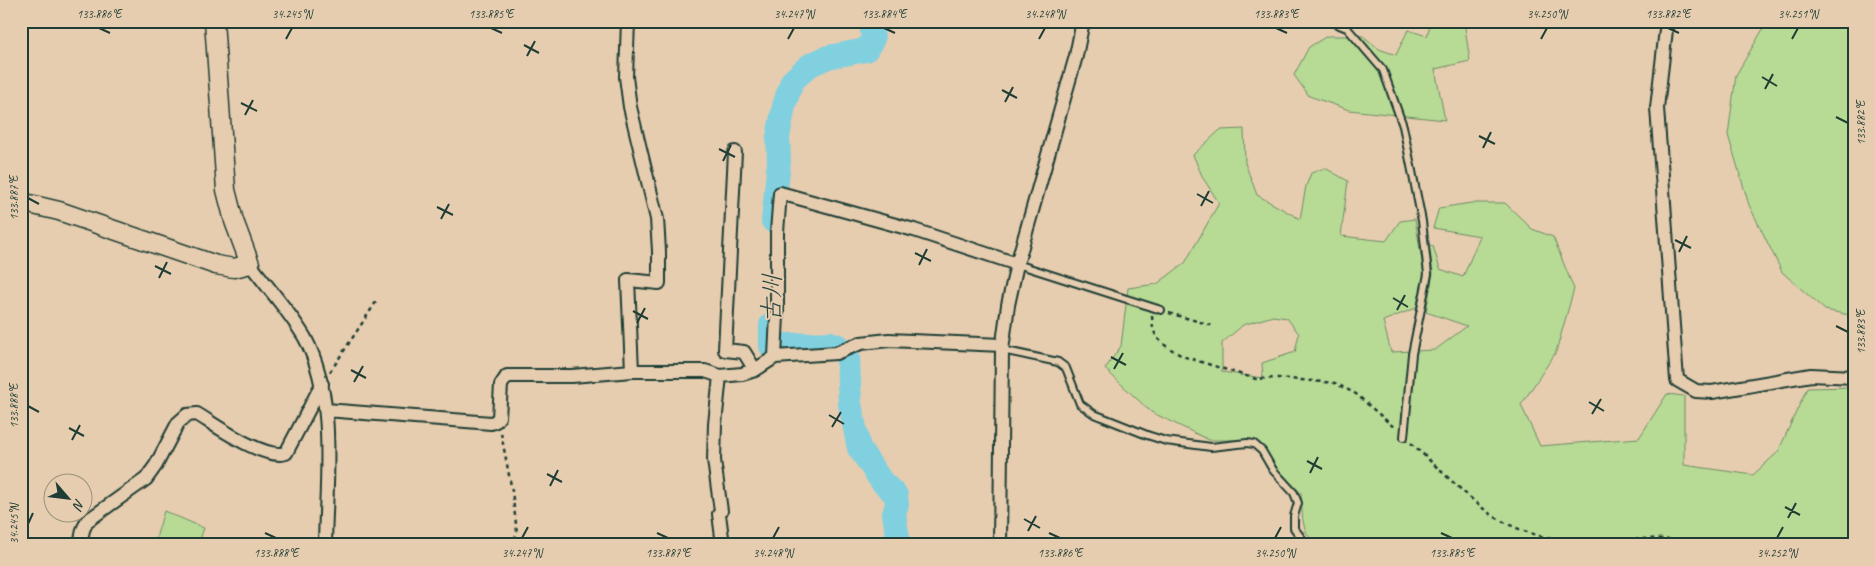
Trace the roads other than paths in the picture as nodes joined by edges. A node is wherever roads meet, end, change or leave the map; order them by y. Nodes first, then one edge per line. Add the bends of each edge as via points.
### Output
1 (214, 21) edge
2 (628, 21) edge
3 (1082, 21) edge
4 (1330, 21) edge
5 (1667, 21) edge
6 (735, 152) dead end
7 (21, 202) edge
8 (250, 264) junction
9 (1017, 264) junction
10 (1157, 309) road end
11 (1002, 348) junction
12 (775, 349) junction
13 (755, 370) junction
14 (632, 372) junction
15 (720, 376) junction
16 (1854, 378) edge
17 (322, 384) junction
18 (326, 410) junction
19 (1404, 437) road end
20 (80, 545) edge
21 (325, 545) edge
22 (722, 545) edge
23 (1000, 545) edge
24 (1307, 545) edge

1 - 8 street via 226,190
2 - 14 street via 630,107 656,218 659,251 659,283 628,280
3 - 9 street via 1076,56
4 - 19 lane via 1347,28 1383,70 1402,126 1422,221 1428,274 1412,354
5 - 16 street via 1657,108 1677,380 1696,391 1712,392 1811,375
6 - 13 street via 725,350 744,352
7 - 8 street via 59,211 216,265 234,268
8 - 17 street via 305,339
9 - 10 lane
9 - 11 street
9 - 12 street via 914,230 780,193
11 - 12 street via 889,340 861,343 841,351
11 - 23 street
11 - 24 lane via 1058,362 1066,368 1080,404 1094,414 1146,435 1211,447 1254,444 1294,492 1298,503 1294,528
12 - 13 street
13 - 15 street
14 - 15 street via 705,371
14 - 18 street via 506,376 501,385 499,417 491,423
15 - 22 street via 714,460
17 - 18 street
17 - 20 street via 286,453 281,455 253,446 197,414 187,415 178,423 146,479 87,522
18 - 21 street

